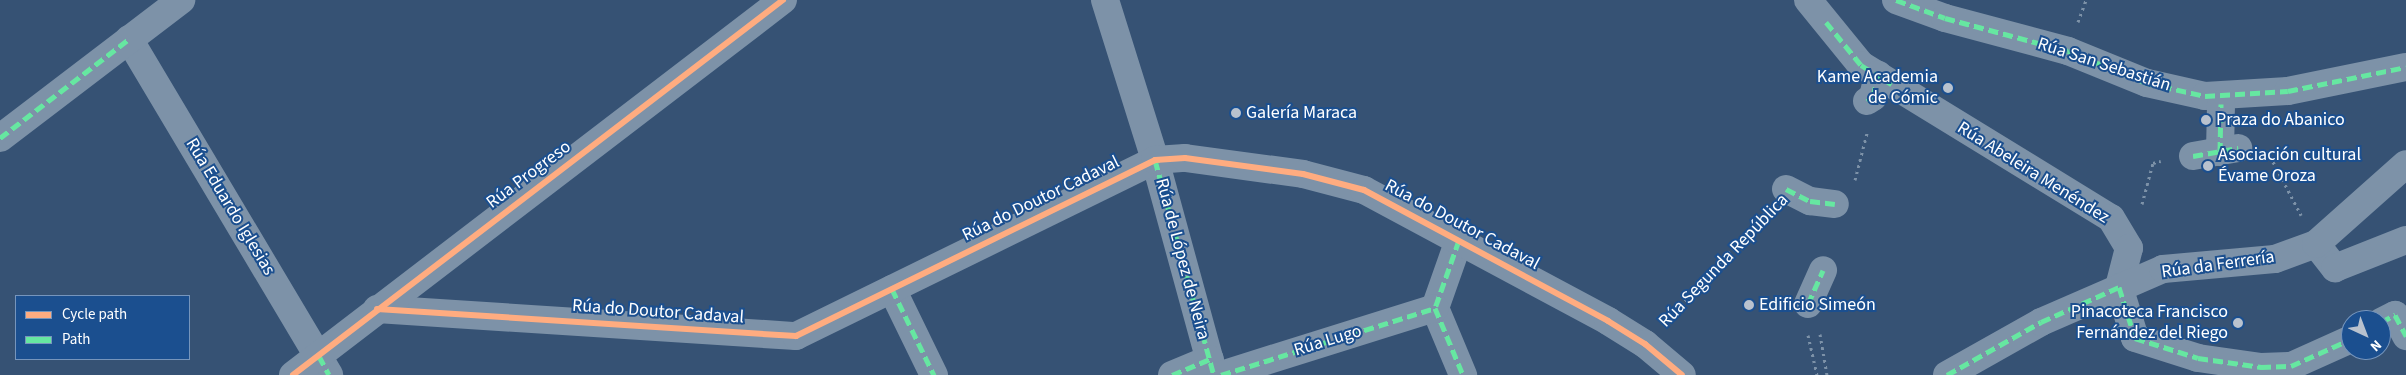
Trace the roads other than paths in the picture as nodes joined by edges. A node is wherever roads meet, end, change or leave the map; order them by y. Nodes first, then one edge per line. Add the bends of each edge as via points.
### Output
1 (181, 0) edge
2 (783, 0) edge
3 (1105, 0) edge
4 (1808, 0) edge
5 (1896, 0) edge
6 (129, 39) junction
7 (2406, 67) edge
8 (2221, 104) dead end
9 (0, 138) edge
10 (2193, 156) road end
11 (1155, 160) junction
12 (2406, 164) edge
13 (1786, 189) road end
14 (1836, 204) road end
15 (1459, 240) junction
16 (2406, 240) edge
17 (2316, 244) junction
18 (2119, 286) junction
19 (892, 289) junction
20 (1435, 308) junction
21 (377, 309) junction
22 (2391, 317) edge
23 (2406, 336) edge
24 (2341, 344) edge
25 (324, 366) edge
26 (1215, 370) edge
27 (1681, 373) edge
28 (294, 375) edge
29 (934, 375) edge
30 (1172, 375) edge
31 (1463, 375) edge
32 (1947, 375) edge

1 - 6 street
2 - 21 street, Rúa Progreso
3 - 11 street, Rúa de López de Neira
4 - 18 street, Rúa Abeleira Menéndez via 1871,88 2112,218 2129,248
5 - 7 street, Rúa San Sebastián via 1946,18 2068,50 2147,83 2206,96 2288,91
6 - 9 street
6 - 25 street, Rúa Eduardo Iglesias
8 - 10 street via 2229,150
11 - 15 street, Rúa do Doutor Cadaval via 1185,158 1303,174 1364,190
11 - 19 street, Rúa do Doutor Cadaval
11 - 26 street, Rúa de López de Neira
12 - 17 street, Rúa da Ferrería
13 - 14 street, Rúa Segunda República via 1810,202
15 - 20 street, Rúa do Doutor Cadaval
15 - 27 street, Rúa do Doutor Cadaval via 1645,344
16 - 17 street via 2335,268
17 - 18 street, Rúa da Ferrería via 2275,259 2163,269
18 - 24 street via 2136,338 2198,358 2261,367 2292,366
18 - 32 street, Rúa da Ferrería via 2041,322
19 - 21 street, Rúa do Doutor Cadaval via 796,336
19 - 29 street
20 - 26 street, Rúa Lugo
20 - 31 street
21 - 25 street, Rúa Progreso
22 - 23 street via 2395,315
25 - 28 street, Rúa Progreso
26 - 30 street, Rúa Lugo

